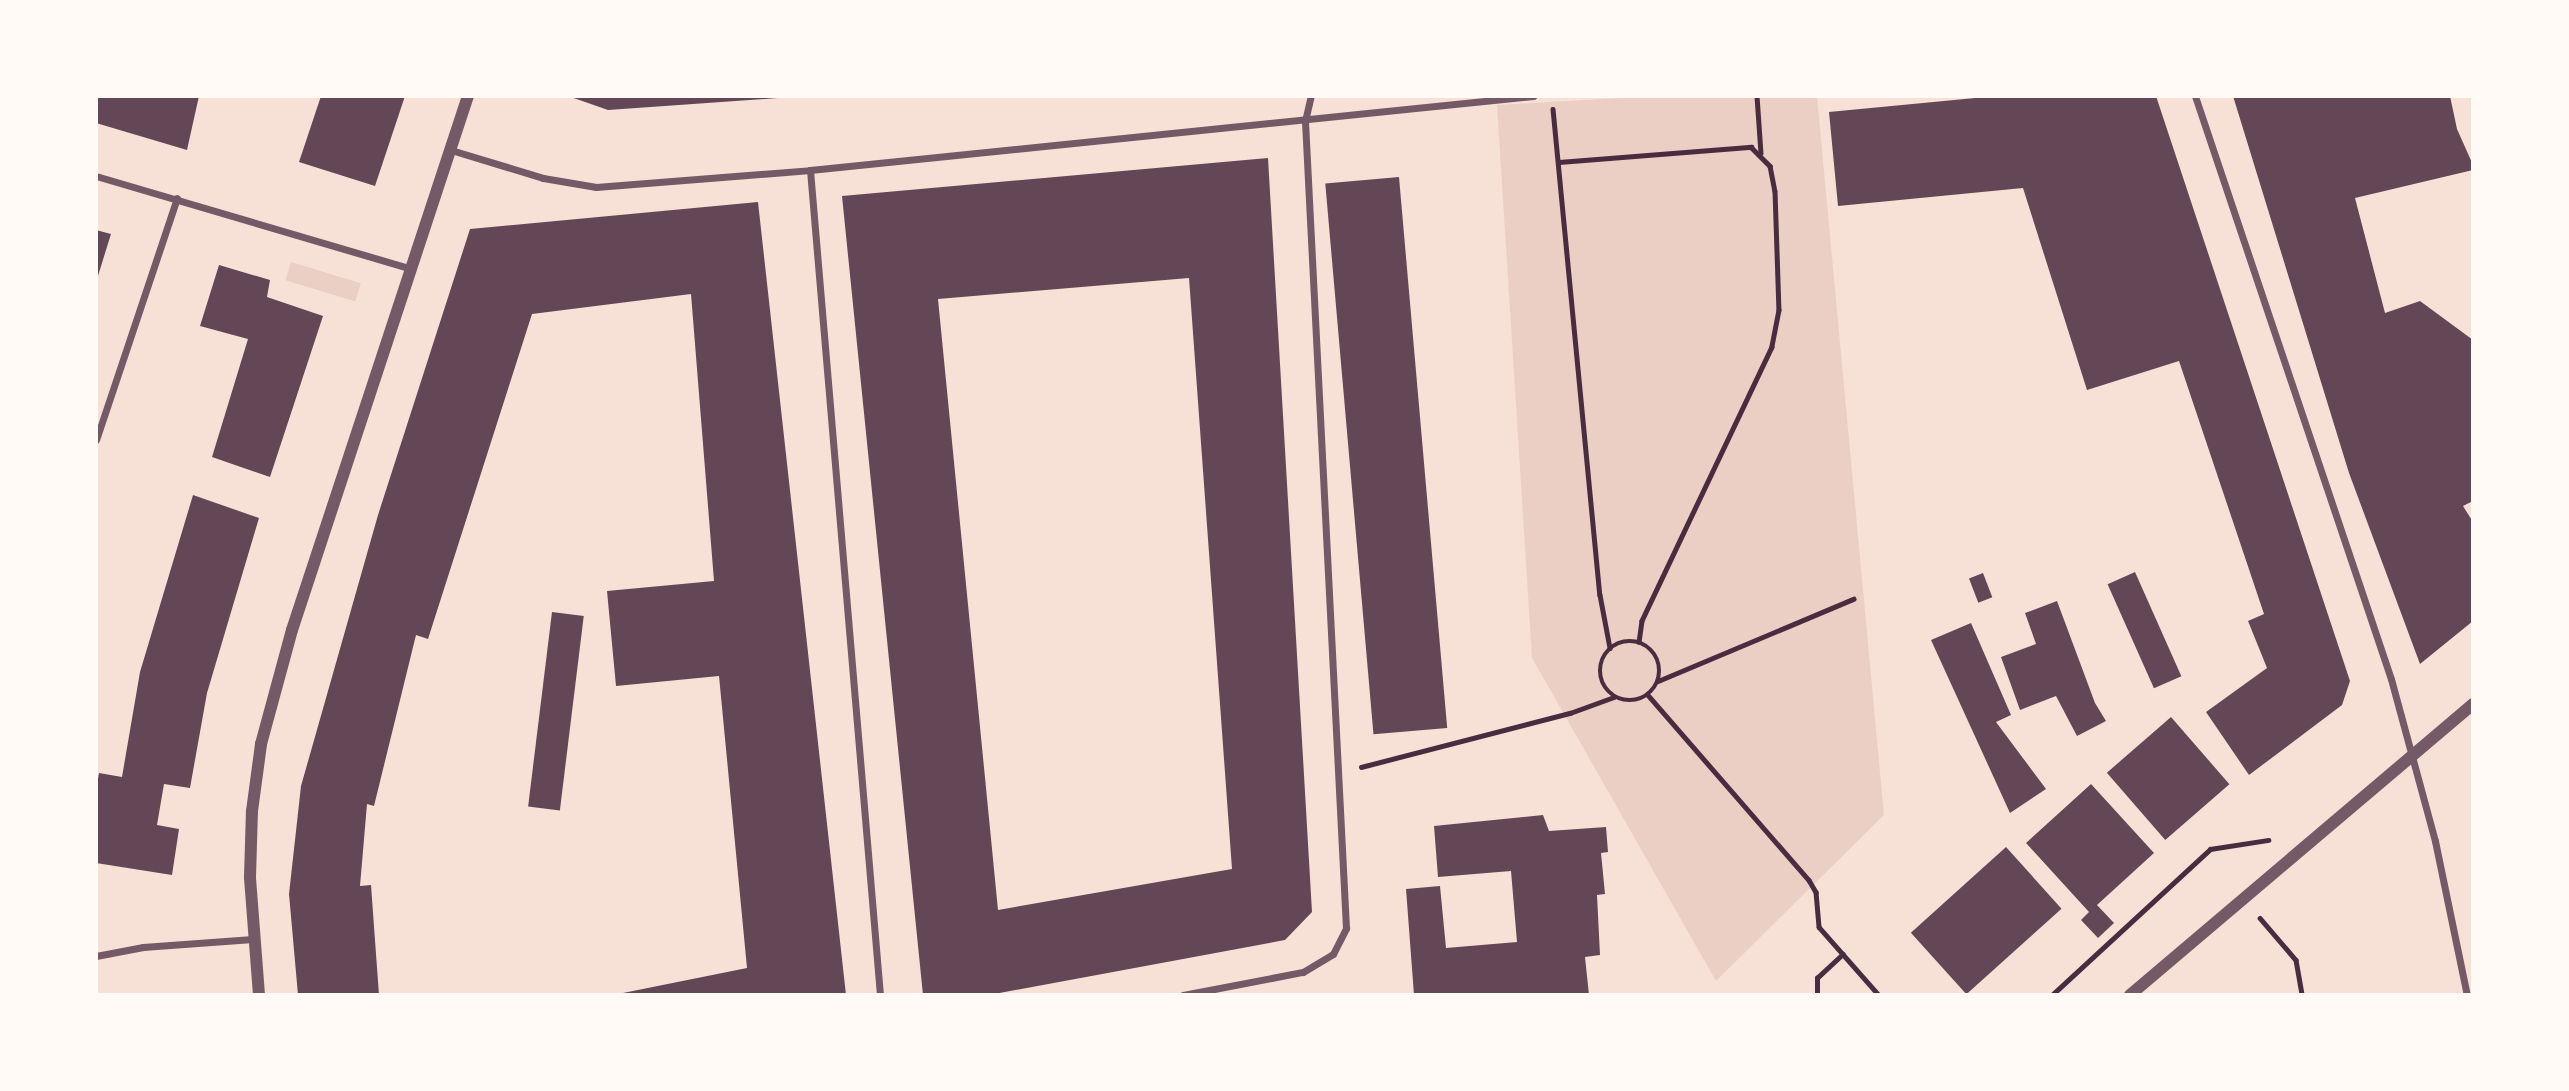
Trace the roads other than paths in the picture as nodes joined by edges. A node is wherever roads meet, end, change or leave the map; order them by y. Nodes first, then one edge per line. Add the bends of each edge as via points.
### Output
1 (468, 96) edge
2 (1311, 96) edge
3 (1532, 96) edge
4 (2195, 96) edge
5 (1305, 121) junction
6 (451, 150) junction
7 (810, 170) junction
8 (96, 176) edge
9 (177, 198) junction
10 (411, 269) junction
11 (96, 440) edge
12 (2473, 704) edge
13 (2414, 753) junction
14 (253, 939) junction
15 (96, 956) edge
16 (259, 995) edge
17 (880, 995) edge
18 (1183, 995) edge
19 (2130, 995) edge
20 (2467, 995) edge

1 - 6 street
2 - 5 street
3 - 5 street
4 - 13 street
5 - 7 street
5 - 18 street via 1346,928 1333,954 1303,972
6 - 7 street via 543,178 596,187
6 - 10 street
7 - 17 street
8 - 9 street
9 - 10 street
9 - 11 street
10 - 14 street via 292,630 261,744 251,811
12 - 13 street
13 - 19 street
13 - 20 street
14 - 15 street via 143,947
14 - 16 street

